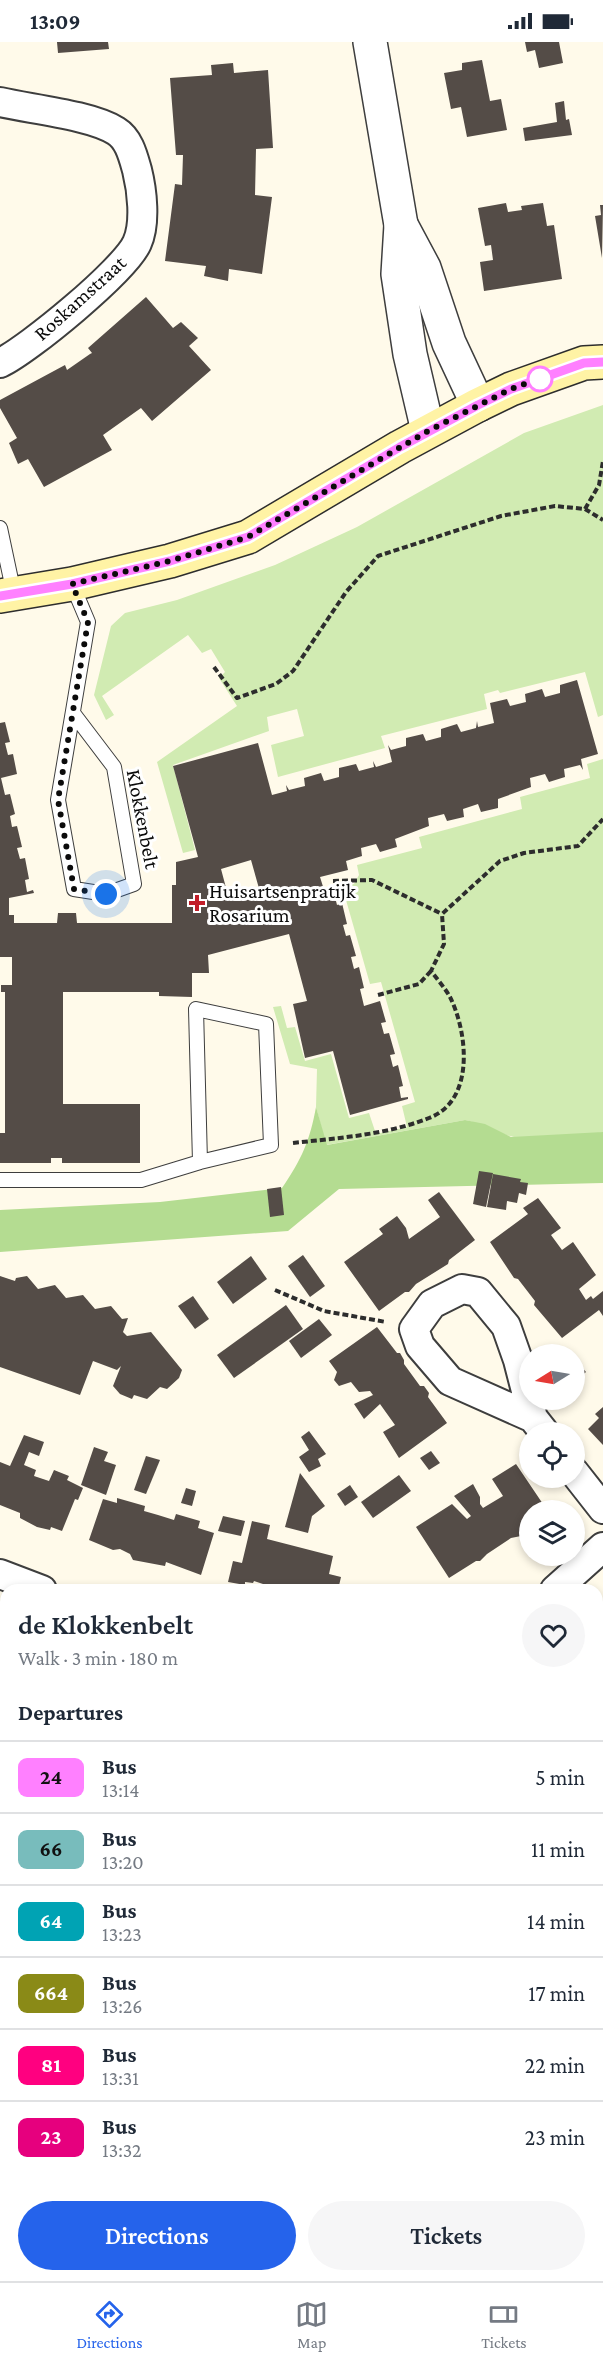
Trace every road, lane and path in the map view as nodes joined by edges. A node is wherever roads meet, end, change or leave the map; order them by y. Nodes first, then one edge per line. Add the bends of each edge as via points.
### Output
1 (370, 42) edge
2 (0, 102) edge
3 (401, 225) junction
4 (603, 362) edge
5 (0, 363) edge
6 (478, 405) junction
7 (428, 431) junction
8 (603, 461) edge
9 (585, 509) junction
10 (603, 520) edge
11 (0, 528) edge
12 (72, 584) junction
13 (7, 595) edge
14 (213, 667) dead end
15 (73, 713) junction
16 (603, 819) edge
17 (333, 880) dead end
18 (442, 914) junction
19 (431, 971) junction
20 (378, 995) dead end
21 (271, 1146) junction
22 (200, 1162) junction
23 (0, 1180) edge
24 (275, 1290) dead end
25 (414, 1329) junction
26 (532, 1422) edge
27 (537, 1422) edge
28 (585, 1486) edge
29 (603, 1509) edge
30 (603, 1547) edge
31 (0, 1574) edge
32 (26, 1584) edge
33 (563, 1584) edge

1 - 3 street
2 - 5 street, Roskamstraat via 94,122 117,131 132,151 142,217 138,242 120,267 59,321
3 - 6 street via 424,268 449,343
3 - 7 street via 398,274 410,354
4 - 6 main road via 584,363
6 - 7 main road
7 - 12 main road via 248,537 170,561
8 - 9 path via 599,485
9 - 10 path
9 - 14 path via 555,506 501,516 378,556 346,592 293,671 276,684 237,698
11 - 13 lane
12 - 13 main road
12 - 15 lane, Klokkenbelt via 88,622
15 - 15 lane, Klokkenbelt via 58,800 74,889 106,894 134,884 114,767
16 - 18 path via 578,846 524,853 500,861
17 - 18 path via 372,880
18 - 19 path via 444,944
19 - 20 path via 419,984
19 - 21 path via 450,997 463,1042 465,1071 452,1102 430,1118 364,1135
21 - 22 lane
21 - 22 lane via 266,1023 196,1009
22 - 23 lane via 141,1180
24 - 25 path via 324,1311
25 - 26 street via 420,1346 450,1381
25 - 27 street via 432,1305 462,1289 478,1292 506,1326
28 - 29 street
30 - 33 street
31 - 32 street

